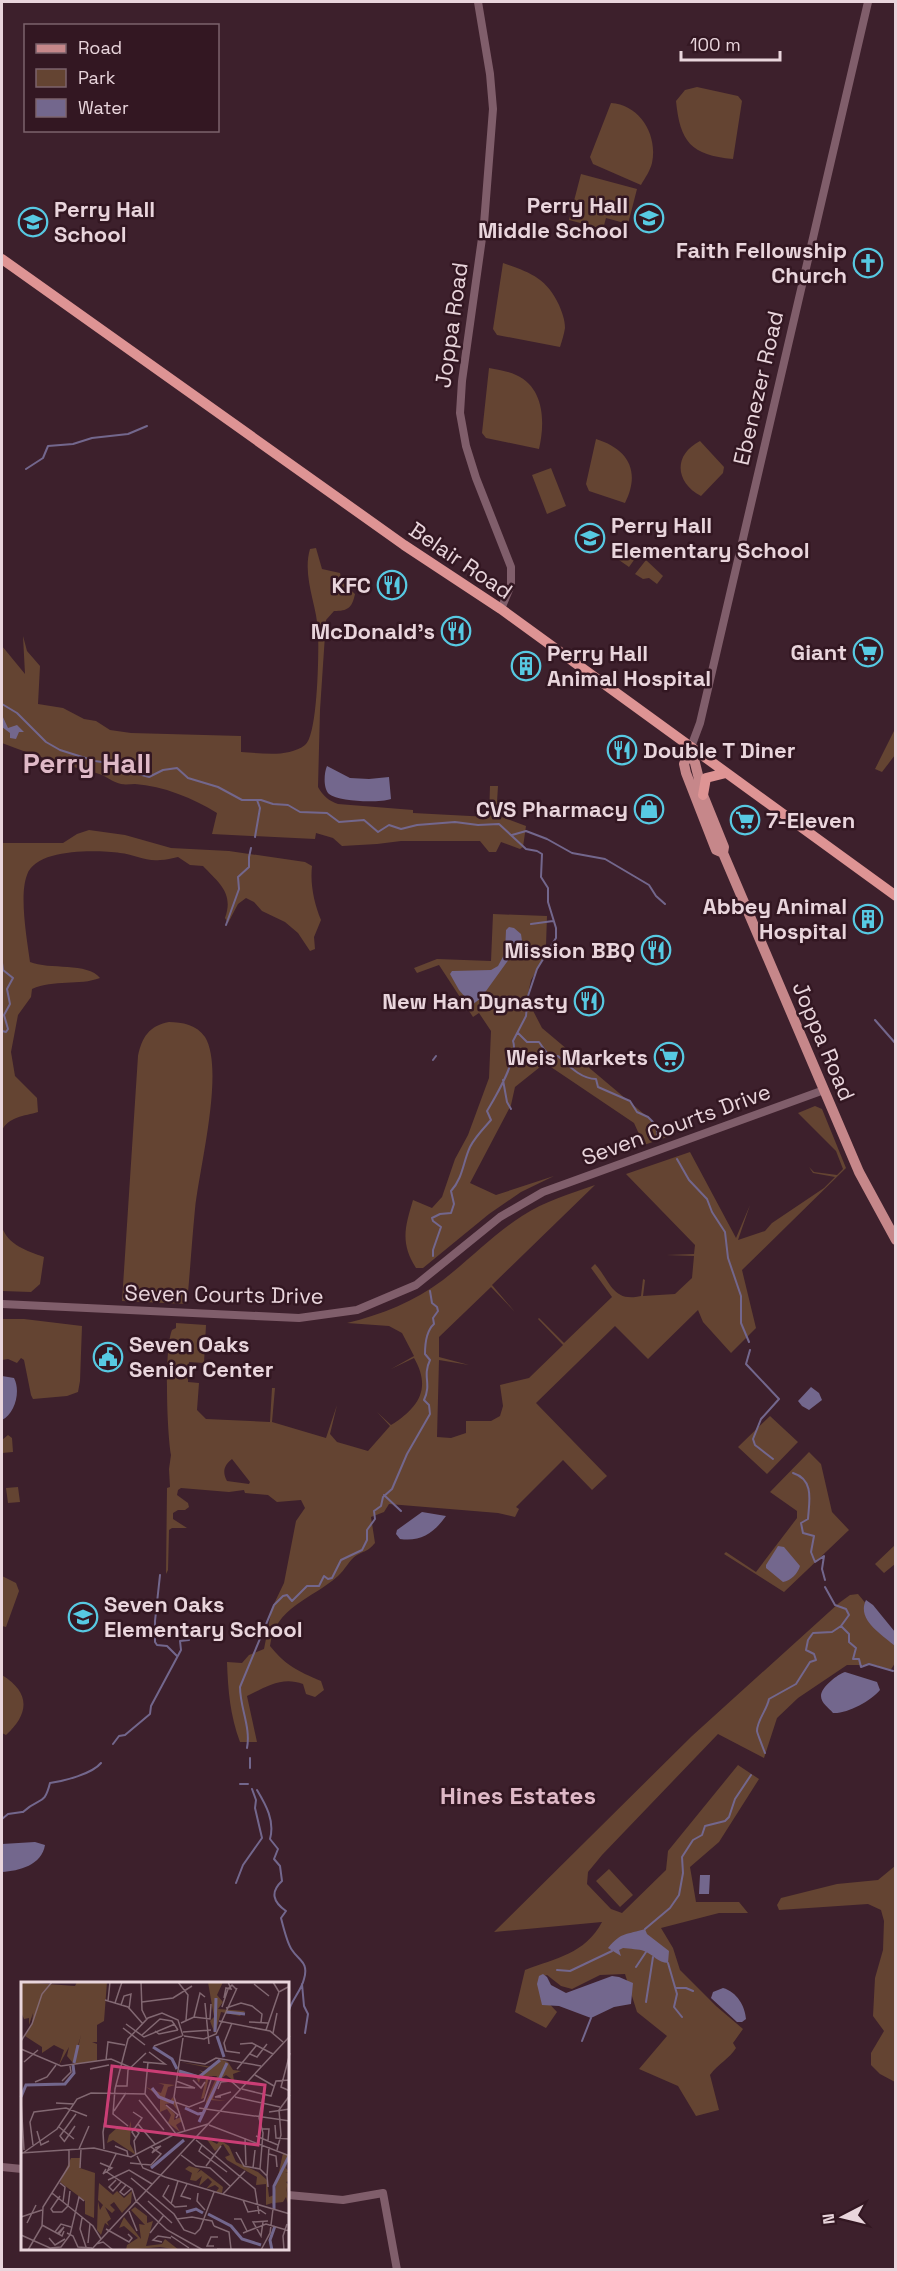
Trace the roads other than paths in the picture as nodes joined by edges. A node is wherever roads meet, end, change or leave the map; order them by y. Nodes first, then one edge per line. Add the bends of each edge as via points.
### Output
1 (478, 2) edge
2 (868, 2) edge
3 (2, 259) edge
4 (501, 609) junction
5 (691, 747) junction
6 (726, 773) junction
7 (703, 795) junction
8 (723, 853) junction
9 (896, 896) edge
10 (824, 1090) junction
11 (896, 1240) edge
12 (2, 1304) edge
13 (2, 2167) edge
14 (21, 2169) edge
15 (290, 2195) edge
16 (397, 2270) edge

1 - 4 street, Joppa Road via 493,109 483,239 460,413 476,478 511,567 511,585
2 - 5 street, Ebenezer Road via 700,723
3 - 4 highway, Belair Road via 404,545
4 - 5 highway, Belair Road
5 - 6 highway, Belair Road
5 - 7 main road, Joppa Road
5 - 8 main road, Joppa Road via 684,764 688,783 716,850
6 - 7 highway via 706,778
6 - 9 highway, Belair Road
7 - 8 main road, Joppa Road
8 - 10 main road, Joppa Road
10 - 11 main road, Joppa Road via 859,1172
10 - 12 street, Seven Courts Drive via 543,1192 500,1217 416,1286 357,1310 299,1318
13 - 14 street
15 - 16 street via 343,2200 383,2193

